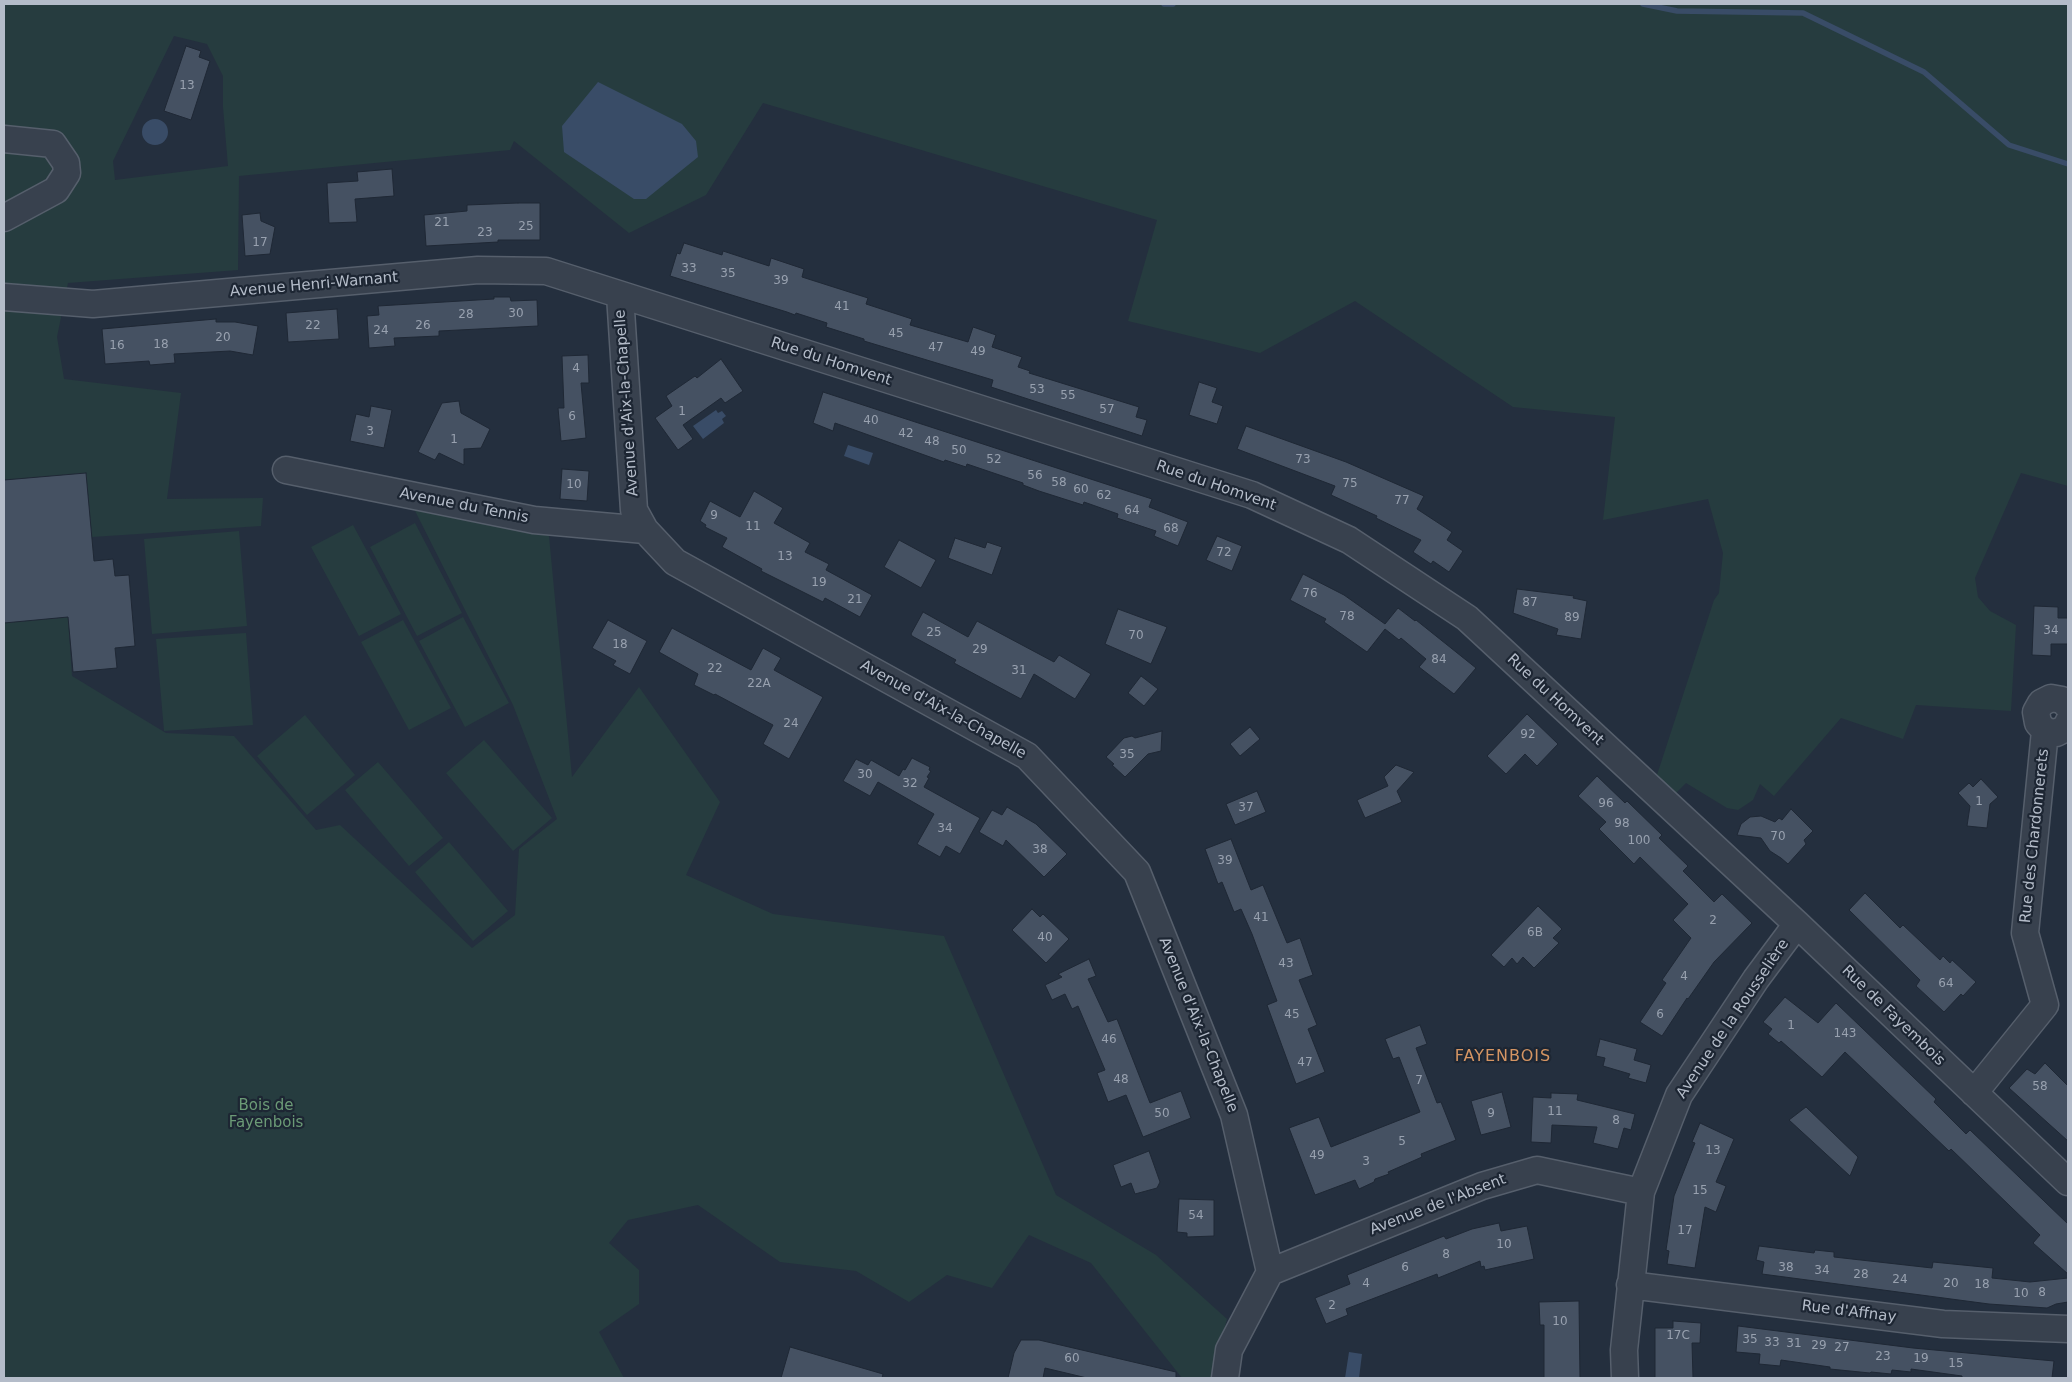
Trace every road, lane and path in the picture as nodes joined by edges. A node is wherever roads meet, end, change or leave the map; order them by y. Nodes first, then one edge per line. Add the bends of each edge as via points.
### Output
1 (4, 140) edge
2 (4, 218) edge
3 (620, 295) junction
4 (4, 297) edge
5 (286, 470) dead end
6 (645, 530) junction
7 (2068, 706) edge
8 (2057, 727) edge
9 (1717, 850) joint
10 (1797, 924) junction
11 (1974, 1094) junction
12 (2068, 1182) edge
13 (1641, 1192) junction
14 (1270, 1272) junction
15 (1630, 1285) junction
16 (2068, 1329) edge
17 (1225, 1378) edge
18 (1625, 1378) edge

1 - 2 street via 53,144 66,163 67,173 56,190
3 - 4 street, Avenue Henri-Warnant via 546,271 478,270 93,304
3 - 6 street, Avenue d'Aix-la-Chapelle via 634,510
3 - 9 street, Rue du Homvent via 1252,495 1350,540 1466,618
5 - 6 street, Avenue du Tennis via 534,520
6 - 14 street, Avenue d'Aix-la-Chapelle via 675,562 1027,756 1137,872 1234,1115
7 - 8 street, Rue des Chardonnerets via 2062,700 2051,698 2042,702 2036,712 2038,723
8 - 11 street, Rue des Chardonnerets via 2025,933 2045,1005
9 - 10 street, Rue de Fayembois
10 - 11 street, Rue de Fayembois
10 - 13 street, Avenue de la Rousselière via 1756,979 1679,1095
11 - 12 street, Rue de Fayembois
13 - 14 street, Avenue de l'Absent via 1537,1170 1482,1186
13 - 15 street, Avenue de la Rousselière
14 - 17 street via 1229,1350
15 - 16 street, Rue d'Affnay via 1943,1324
15 - 18 street, Avenue de la Rousselière via 1624,1350

